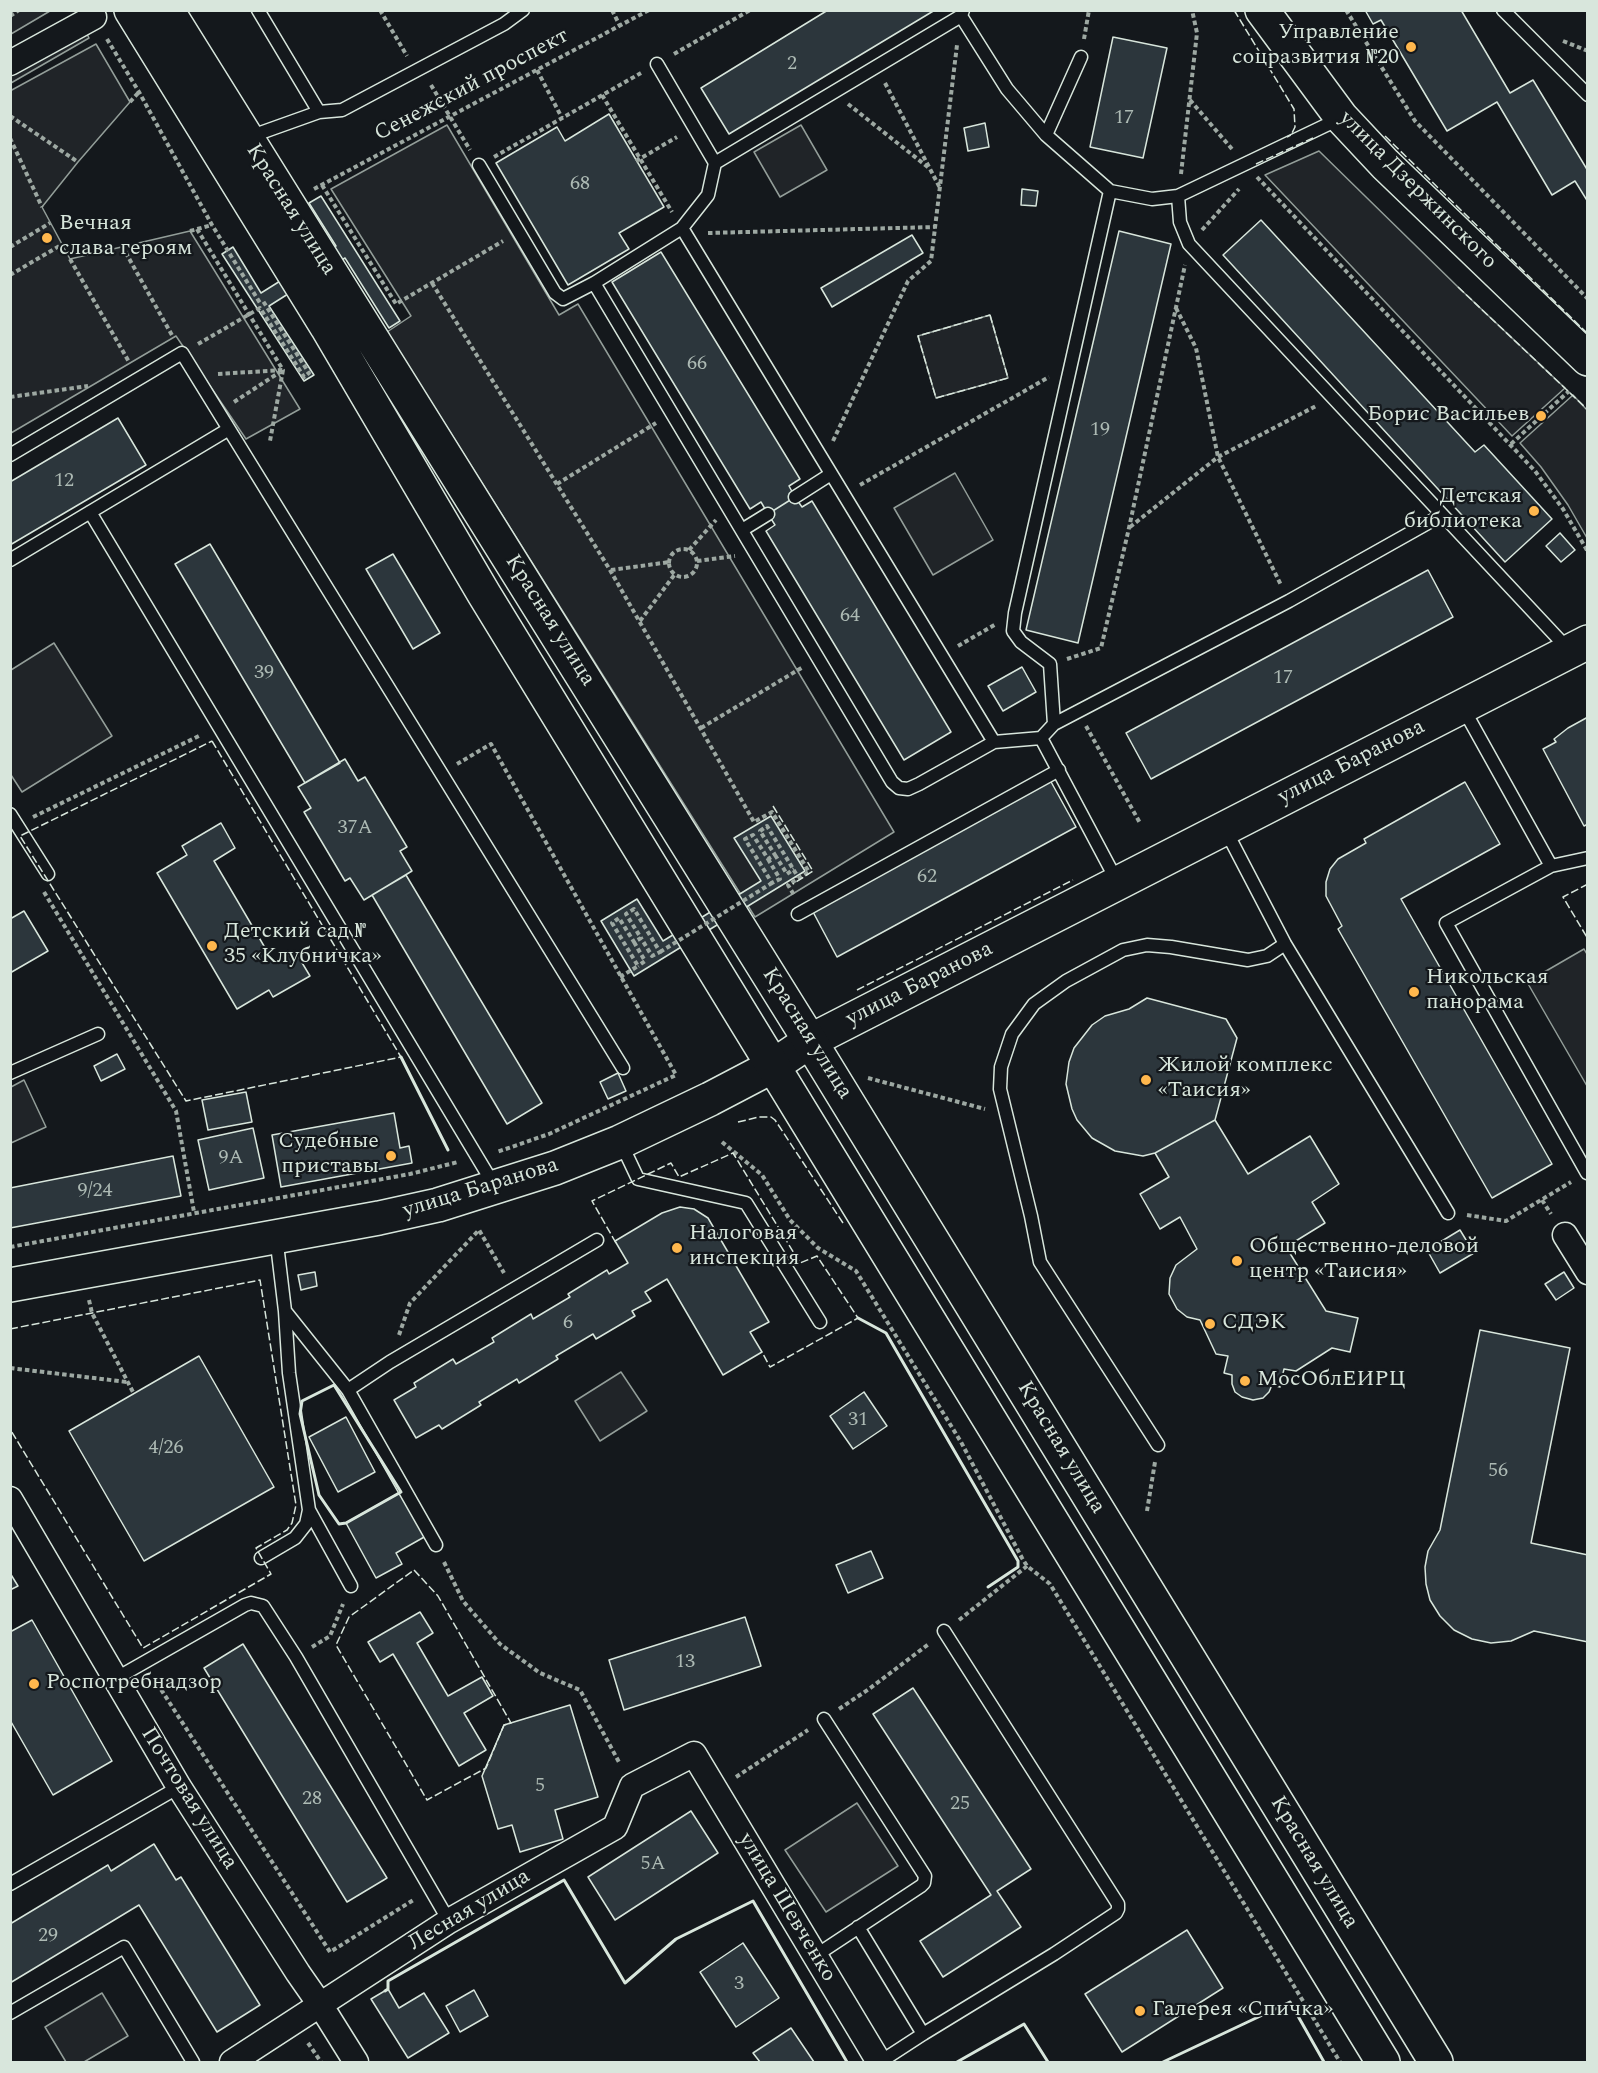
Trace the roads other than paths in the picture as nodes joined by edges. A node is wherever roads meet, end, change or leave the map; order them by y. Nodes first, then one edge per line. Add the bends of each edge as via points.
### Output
1 (131, 10) edge
2 (167, 10) edge
3 (258, 10) edge
4 (523, 10) edge
5 (1262, 10) edge
6 (1503, 10) edge
7 (962, 13) edge
8 (92, 14) edge
9 (1081, 57) road end
10 (10, 63) edge
11 (657, 64) road end
12 (1587, 95) edge
13 (319, 112) junction
14 (1341, 117) junction
15 (1046, 135) junction
16 (245, 138) junction
17 (715, 164) junction
18 (479, 165) road end
19 (1110, 191) junction
20 (1178, 196) junction
21 (682, 228) junction
22 (594, 283) junction
23 (1587, 359) edge
24 (229, 429) junction
25 (10, 455) edge
26 (831, 474) junction
27 (795, 497) dead end
28 (90, 512) junction
29 (768, 514) dead end
30 (1442, 515) junction
31 (742, 530) junction
32 (10, 560) edge
33 (1579, 647) edge
34 (1462, 707) junction
35 (1054, 724) junction
36 (1041, 738) junction
37 (994, 742) junction
38 (1059, 770) junction
39 (10, 814) edge
40 (1225, 828) junction
41 (1587, 858) edge
42 (1551, 866) junction
43 (48, 874) dead end
44 (1118, 883) junction
45 (798, 914) dead end
46 (1285, 944) junction
47 (98, 1034) dead end
48 (810, 1041) junction
49 (773, 1066) junction
50 (623, 1068) dead end
51 (10, 1073) edge
52 (620, 1142) junction
53 (1587, 1173) edge
54 (496, 1188) junction
55 (1448, 1213) road end
56 (1565, 1235) dead end
57 (276, 1236) junction
58 (597, 1240) dead end
59 (1587, 1272) edge
60 (10, 1285) edge
61 (285, 1311) junction
62 (820, 1322) dead end
63 (348, 1390) junction
64 (1158, 1445) road end
65 (10, 1499) edge
66 (309, 1510) junction
67 (436, 1545) road end
68 (261, 1557) dead end
69 (351, 1586) road end
70 (944, 1631) road end
71 (116, 1679) junction
72 (824, 1719) road end
73 (694, 1754) joint
74 (179, 1787) junction
75 (10, 1884) edge
76 (449, 1921) junction
77 (858, 1927) junction
78 (815, 1956) junction
79 (321, 2006) junction
80 (10, 2013) edge
81 (923, 2034) junction
82 (193, 2062) edge
83 (232, 2062) edge
84 (356, 2062) edge
85 (880, 2062) edge
86 (1383, 2062) edge
87 (1436, 2062) edge

1 - 49 main road, Красная улица
2 - 16 main road, Красная улица
3 - 13 lane
4 - 13 lane via 504,24 342,110
5 - 14 main road, улица Дзержинского
6 - 12 lane
7 - 15 lane via 1006,89
7 - 17 lane
8 - 10 street
9 - 15 lane
11 - 17 lane
13 - 16 lane
14 - 20 lane
14 - 23 main road, улица Дзержинского
15 - 19 lane
16 - 48 main road, Красная улица
17 - 21 lane via 708,195
18 - 22 lane via 555,293 563,299
19 - 20 lane via 1152,199
19 - 35 lane via 1013,631 1050,664
20 - 30 lane via 1180,222 1189,244
21 - 22 lane
21 - 26 lane
22 - 31 lane
24 - 25 lane via 182,353
24 - 28 lane
24 - 50 lane
26 - 27 lane
26 - 37 lane
28 - 32 lane
28 - 54 lane
29 - 31 lane
30 - 33 lane
30 - 35 lane via 1289,601
31 - 37 lane via 899,788 919,784
33 - 34 main road, улица Баранова
34 - 40 main road, улица Баранова
34 - 42 lane
35 - 36 lane
36 - 37 lane
36 - 38 lane
38 - 44 lane
38 - 45 lane
39 - 43 lane
40 - 44 main road, улица Баранова
40 - 46 lane
41 - 42 lane
42 - 53 lane via 1446,923
44 - 48 main road, улица Баранова
46 - 55 lane
46 - 64 lane via 1267,956 1248,960 1147,945 1123,950 1066,981 1034,1004 1012,1034 1001,1067 1000,1089 1040,1262
47 - 51 lane
48 - 49 main road, улица Баранова
48 - 87 main road, Красная улица
49 - 52 main road, улица Баранова
49 - 86 main road, Красная улица
52 - 54 main road, улица Баранова
52 - 62 lane via 638,1179 746,1203
54 - 57 main road, улица Баранова via 438,1205
56 - 59 street
57 - 60 main road, улица Баранова
57 - 61 lane
58 - 63 lane
61 - 63 lane
61 - 66 lane
63 - 67 lane
65 - 71 street, Почтовая улица
66 - 68 lane via 306,1524 295,1538
66 - 69 lane
70 - 81 lane via 1118,1909 1054,1954
71 - 74 street, Почтовая улица
71 - 76 lane via 245,1605 263,1606
72 - 77 lane via 925,1876 921,1887
73 - 76 street, Лесная улица via 632,1786 615,1827
73 - 78 street, улица Шевченко
74 - 75 lane
74 - 79 street, Почтовая улица
76 - 79 street, Лесная улица
77 - 78 lane
77 - 81 lane
78 - 85 street, улица Шевченко
79 - 83 street, Лесная улица
79 - 84 street, Почтовая улица
80 - 82 lane via 124,1947
81 - 85 lane

